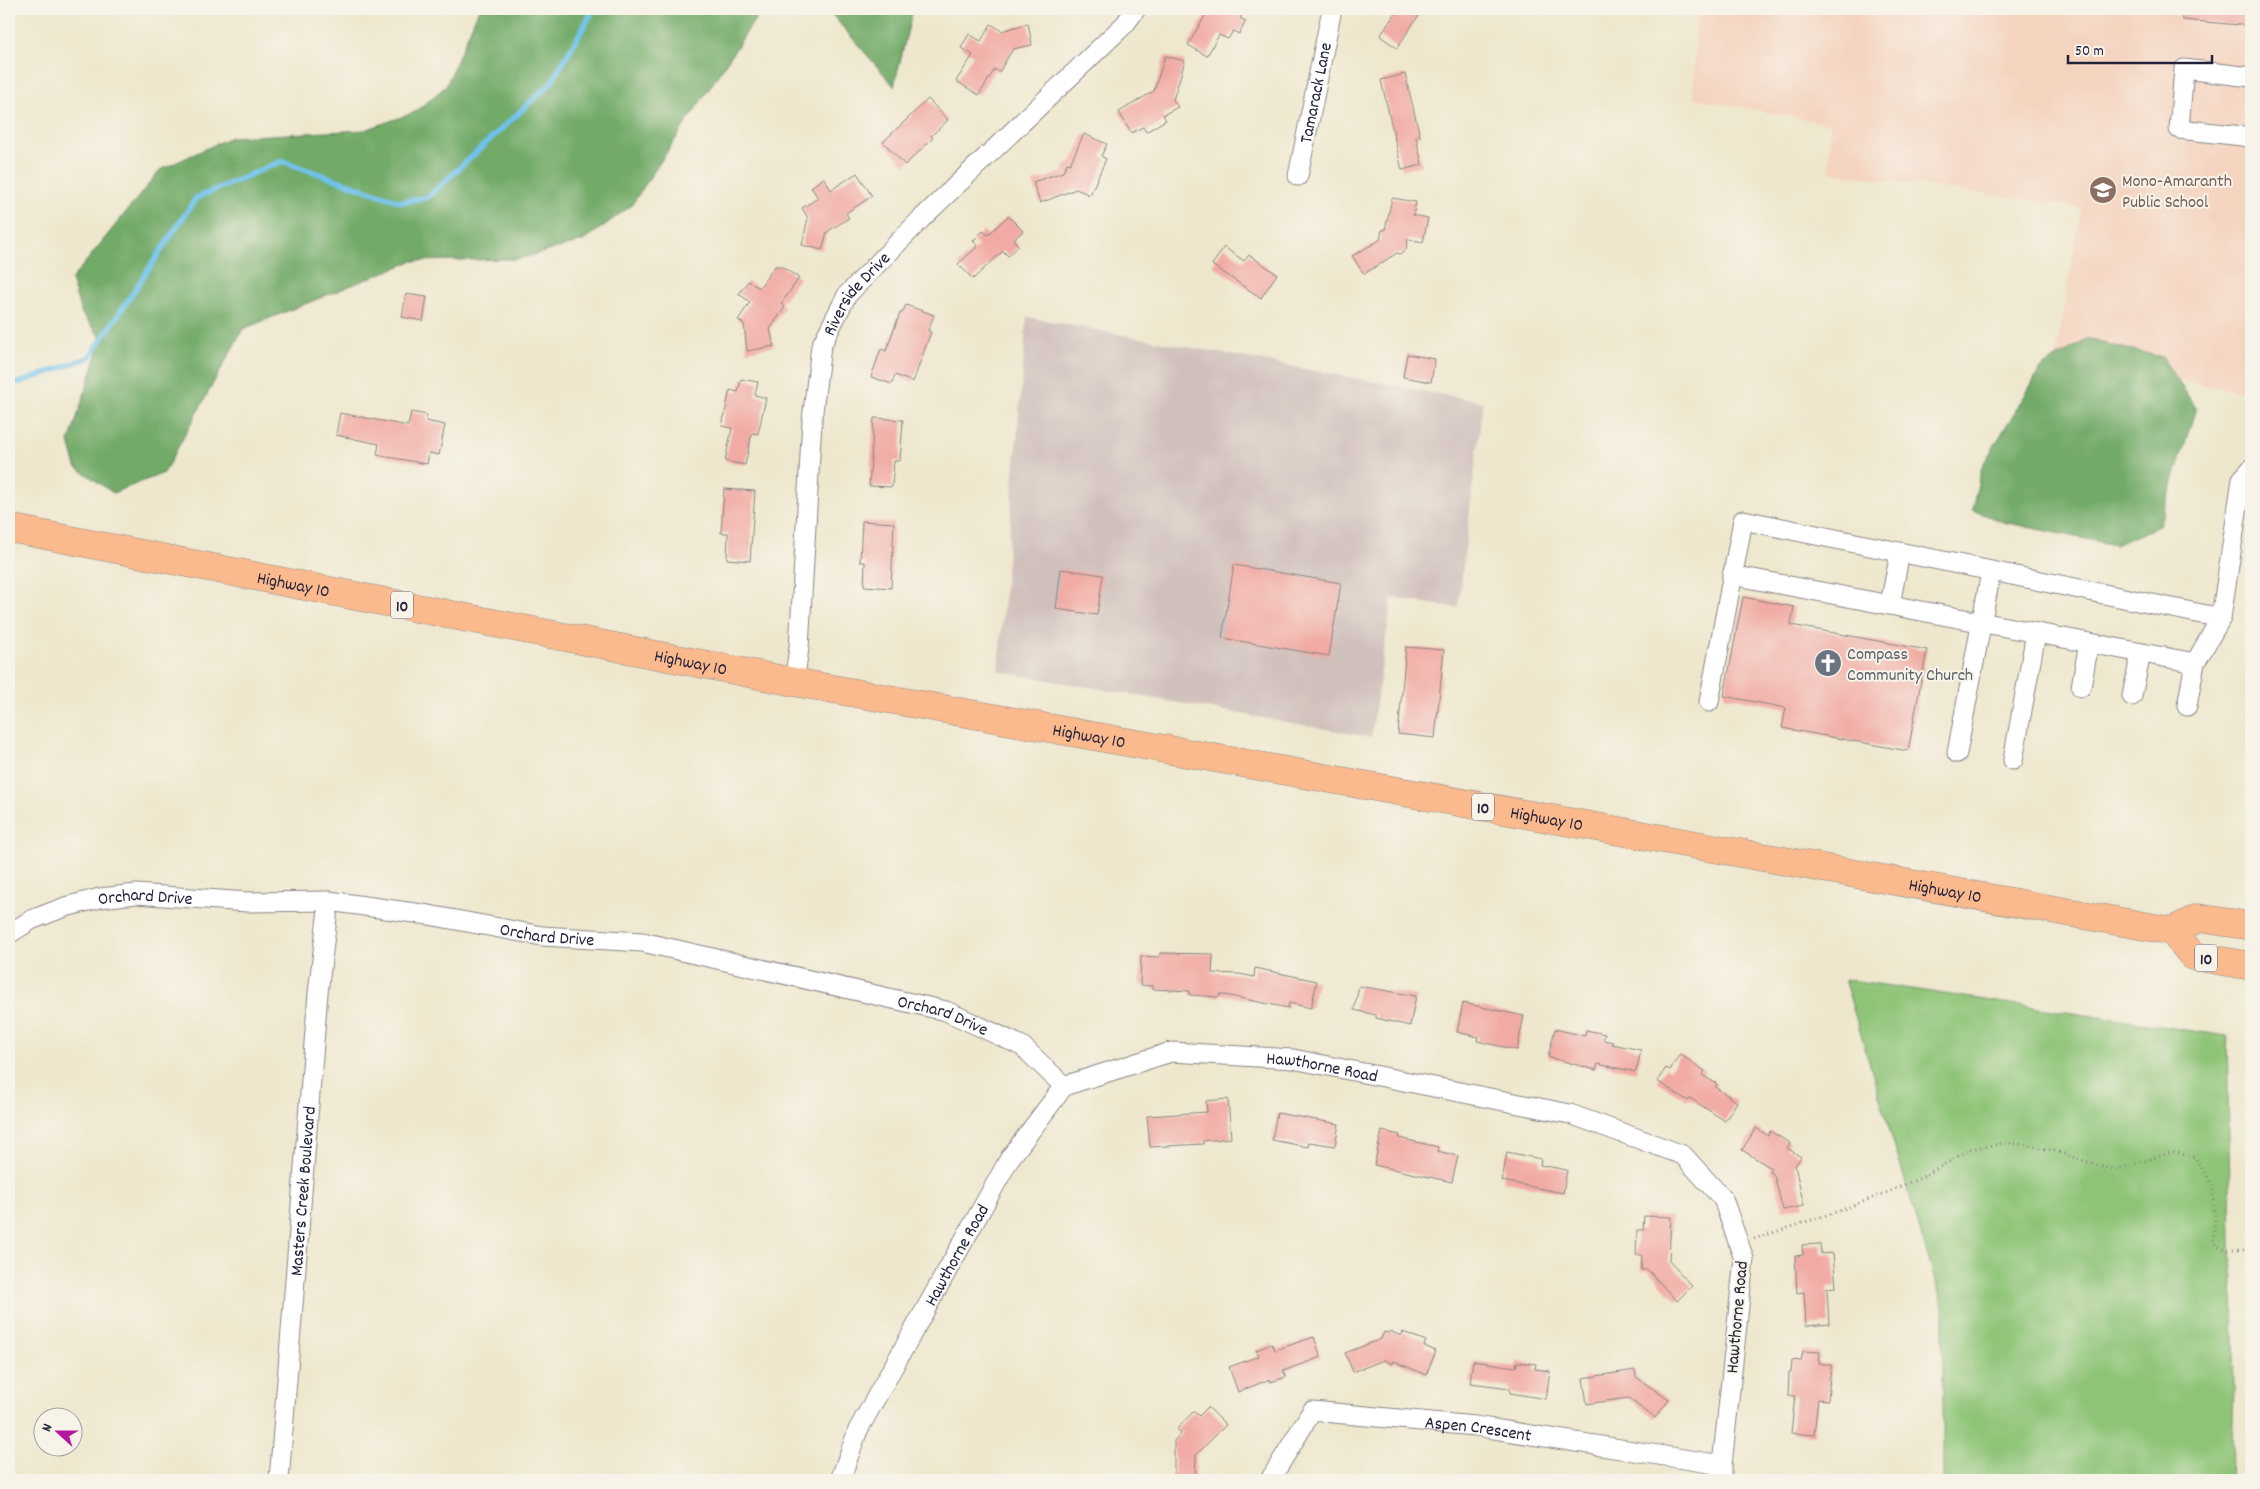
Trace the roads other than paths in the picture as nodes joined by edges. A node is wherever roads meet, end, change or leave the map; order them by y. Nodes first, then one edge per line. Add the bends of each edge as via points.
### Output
1 (1136, 9) edge
2 (1332, 9) edge
3 (2251, 77) edge
4 (2251, 137) edge
5 (1298, 176) dead end
6 (2251, 469) edge
7 (9, 528) edge
8 (1900, 553) junction
9 (1991, 572) junction
10 (1732, 574) junction
11 (1890, 604) junction
12 (2221, 618) junction
13 (1982, 622) junction
14 (2036, 632) junction
15 (2089, 643) junction
16 (2141, 653) junction
17 (2195, 663) junction
18 (794, 682) junction
19 (2081, 687) dead end
20 (2132, 696) dead end
21 (1709, 702) dead end
22 (2187, 706) dead end
23 (1957, 753) dead end
24 (2013, 760) dead end
25 (329, 901) junction
26 (2251, 926) edge
27 (2172, 931) junction
28 (9, 934) edge
29 (2251, 966) edge
30 (1064, 1086) junction
31 (1722, 1473) edge
32 (279, 1480) edge
33 (840, 1480) edge
34 (1270, 1480) edge

1 - 18 street, Riverside Drive via 1126,24 921,219 847,296 821,346 812,420 799,648
2 - 5 street, Tamarack Lane
3 - 4 street via 2184,69 2180,129
6 - 12 street via 2242,478
7 - 18 highway, Highway 10 / 10
8 - 9 street
8 - 10 street via 1743,520
8 - 11 street
9 - 12 street
9 - 13 street
10 - 11 street
10 - 21 street
11 - 13 street
12 - 17 street
13 - 14 street
13 - 23 street
14 - 15 street
14 - 24 street
15 - 16 street
15 - 19 street
16 - 17 street
16 - 20 street
17 - 22 street
18 - 27 highway, Highway 10 / 10
25 - 28 street, Orchard Drive via 247,902 136,894 65,907 31,920
25 - 30 street, Orchard Drive via 542,936 642,942 946,1011 1022,1046
25 - 32 street, Masters Creek Boulevard via 317,1003
26 - 27 highway, 10 via 2198,918
27 - 29 highway, 10 via 2193,956
30 - 31 street, Hawthorne Road via 1171,1052 1293,1059 1570,1114 1683,1155 1723,1199 1744,1259
30 - 33 street, Hawthorne Road via 1010,1158 858,1430
31 - 34 street, Aspen Crescent via 1475,1426 1312,1411

